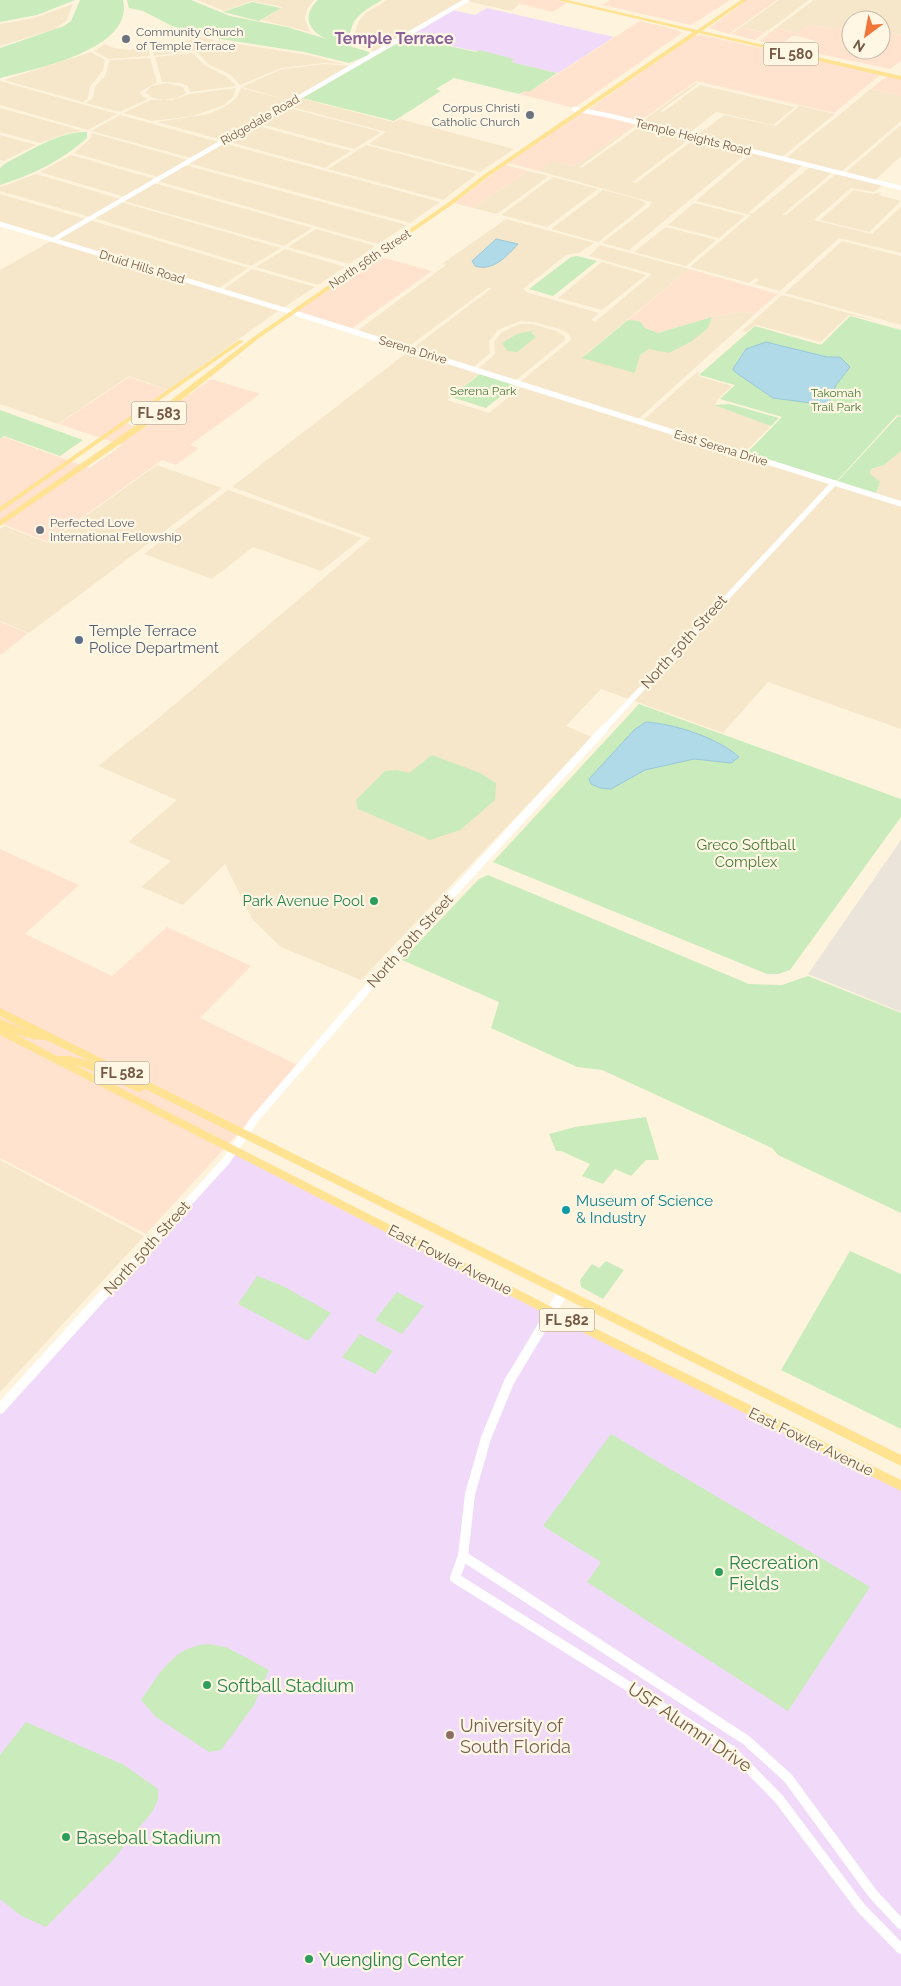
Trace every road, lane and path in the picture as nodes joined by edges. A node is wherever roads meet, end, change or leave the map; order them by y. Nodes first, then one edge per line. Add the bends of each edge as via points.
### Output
1 (467, 0) edge
2 (560, 0) edge
3 (572, 0) edge
4 (735, 0) edge
5 (739, 0) edge
6 (744, 0) edge
7 (734, 7) junction
8 (695, 30) junction
9 (655, 54) junction
10 (855, 66) junction
11 (634, 68) junction
12 (644, 68) junction
13 (901, 76) edge
14 (629, 79) junction
15 (610, 85) junction
16 (600, 98) junction
17 (574, 110) junction
18 (583, 110) junction
19 (558, 120) junction
20 (549, 133) junction
21 (522, 145) junction
22 (529, 147) junction
23 (501, 162) junction
24 (901, 188) edge
25 (0, 224) edge
26 (53, 240) junction
27 (283, 310) junction
28 (291, 313) junction
29 (542, 391) joint
30 (149, 408) junction
31 (161, 412) junction
32 (64, 466) junction
33 (56, 472) junction
34 (72, 474) junction
35 (834, 483) junction
36 (901, 504) edge
37 (0, 510) edge
38 (2, 520) edge
39 (0, 1012) edge
40 (0, 1023) edge
41 (0, 1031) edge
42 (48, 1036) junction
43 (57, 1059) junction
44 (181, 1102) junction
45 (244, 1134) junction
46 (236, 1150) junction
47 (563, 1292) junction
48 (550, 1311) junction
49 (0, 1409) edge
50 (901, 1461) edge
51 (901, 1486) edge
52 (463, 1556) junction
53 (901, 1924) edge
54 (901, 1949) edge

1 - 26 street, Ridgedale Road
2 - 8 main road
3 - 8 main road
4 - 8 main road, North 56th Street / FL 583
5 - 7 main road
6 - 7 main road, North 56th Street / FL 583
7 - 8 main road, North 56th Street / FL 583
8 - 9 main road, North 56th Street / FL 583
8 - 10 main road, FL 580
8 - 10 main road, FL 580
8 - 12 main road, North 56th Street / FL 583
9 - 11 main road, North 56th Street / FL 583
9 - 12 main road via 643,65
10 - 13 main road
11 - 14 main road via 636,70
11 - 15 main road, North 56th Street / FL 583
12 - 14 main road, North 56th Street / FL 583
14 - 16 main road, North 56th Street / FL 583
15 - 16 main road via 612,87
15 - 17 main road, North 56th Street / FL 583
16 - 18 main road, North 56th Street / FL 583
17 - 18 street, Temple Heights Road
17 - 19 main road, North 56th Street / FL 583
18 - 20 main road, North 56th Street / FL 583
18 - 24 street, Temple Heights Road
19 - 20 main road via 548,130
19 - 21 main road, North 56th Street / FL 583
20 - 22 main road, North 56th Street / FL 583
21 - 22 main road
21 - 23 main road, North 56th Street / FL 583
22 - 23 main road, North 56th Street / FL 583
23 - 27 main road, North 56th Street / FL 583
23 - 28 main road, North 56th Street / FL 583 via 451,204
25 - 26 street, Druid Hills Road
26 - 27 street, Druid Hills Road
27 - 28 street, Serena Drive
27 - 30 main road, North 56th Street / FL 583
28 - 29 street, Serena Drive
28 - 31 main road, North 56th Street / FL 583
29 - 35 street, East Serena Drive
30 - 31 main road
30 - 32 main road, North 56th Street / FL 583
31 - 34 main road, North 56th Street / FL 583
32 - 33 main road, North 56th Street / FL 583
32 - 34 main road
33 - 34 main road
33 - 37 main road, North 56th Street / FL 583
34 - 38 main road, North 56th Street / FL 583
35 - 36 street, East Serena Drive
35 - 45 street, North 50th Street via 406,944
39 - 42 main road, East Fowler Avenue / FL 582
40 - 42 main road via 22,1034
41 - 43 main road, East Fowler Avenue / FL 582
42 - 44 main road, East Fowler Avenue / FL 582
43 - 44 main road via 83,1062
43 - 46 main road, East Fowler Avenue / FL 582
44 - 45 main road, East Fowler Avenue / FL 582
45 - 46 street, North 50th Street
45 - 47 main road, East Fowler Avenue / FL 582
46 - 48 main road, East Fowler Avenue / FL 582
46 - 49 street, North 50th Street
47 - 48 street
47 - 50 main road, East Fowler Avenue / FL 582
48 - 51 main road, East Fowler Avenue / FL 582
48 - 52 street via 509,1382 486,1438 470,1494
52 - 53 street, USF Alumni Drive via 746,1740 788,1778 873,1894
52 - 54 street, USF Alumni Drive via 455,1578 732,1751 769,1785 845,1887

